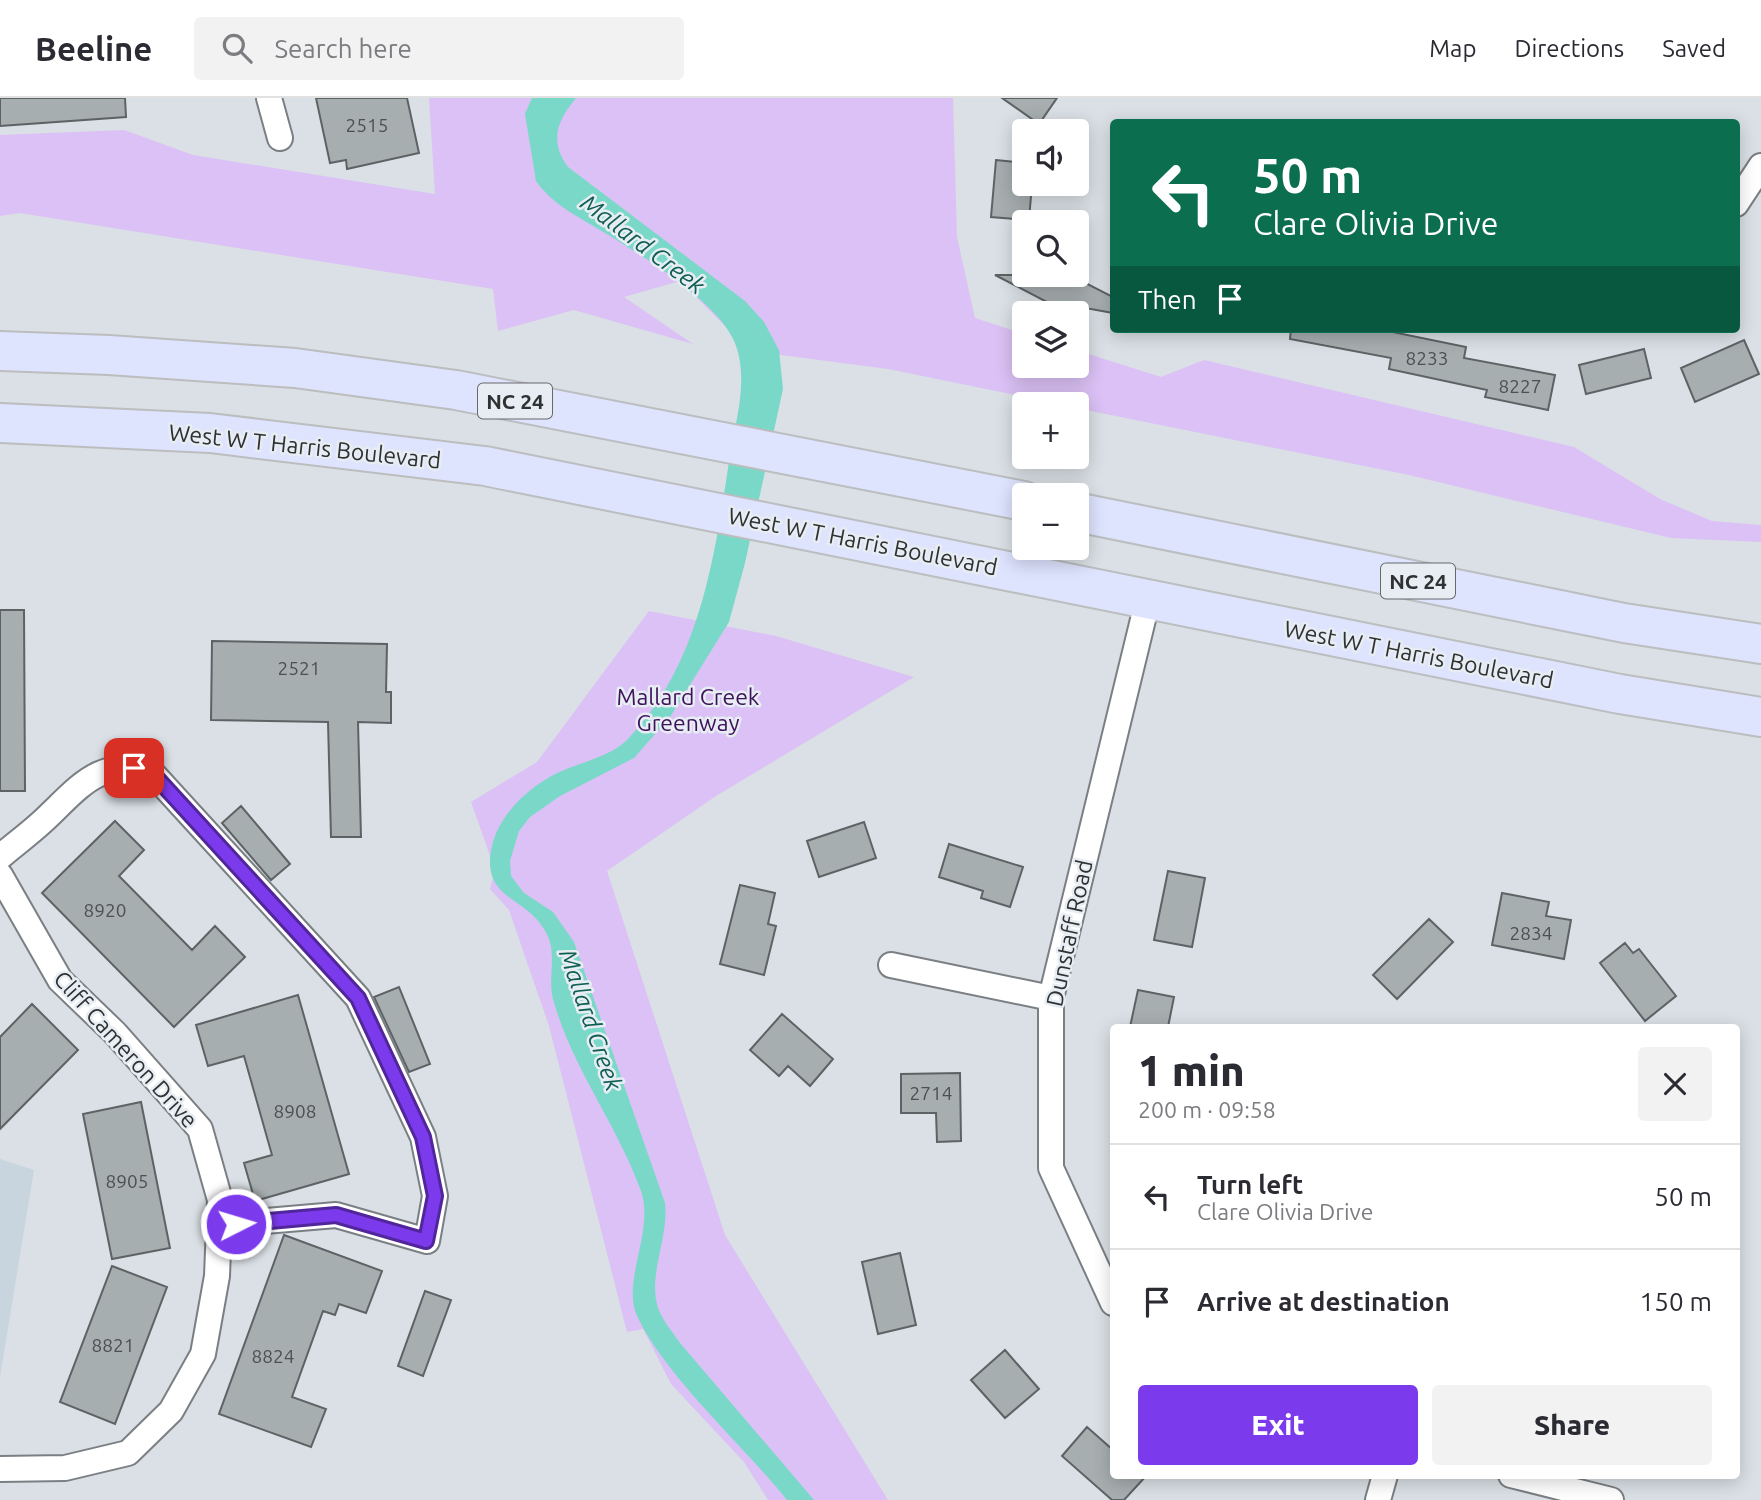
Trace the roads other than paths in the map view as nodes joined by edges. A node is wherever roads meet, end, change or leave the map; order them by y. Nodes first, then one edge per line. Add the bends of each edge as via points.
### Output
1 (269, 98) edge
2 (280, 138) dead end
3 (1761, 166) edge
4 (1740, 198) edge
5 (0, 351) edge
6 (0, 423) edge
7 (1012, 499) edge
8 (1089, 515) edge
9 (1148, 599) junction
10 (1761, 645) edge
11 (1761, 701) edge
12 (1672, 702) junction
13 (1761, 717) edge
14 (0, 857) edge
15 (0, 875) edge
16 (891, 965) dead end
17 (1051, 998) junction
18 (219, 1225) junction
19 (1110, 1296) edge
20 (0, 1469) edge
21 (1384, 1479) edge
22 (1527, 1479) edge
23 (1378, 1500) edge
24 (1611, 1500) edge

1 - 2 street
3 - 4 street
5 - 7 main road, NC 24 via 295,368 456,390
6 - 9 main road, West W T Harris Boulevard via 210,433 485,466
8 - 10 main road, NC 24 via 1624,623
9 - 12 main road, West W T Harris Boulevard
9 - 17 street, Dunstaff Road
11 - 12 main road
12 - 13 main road, West W T Harris Boulevard
14 - 18 street via 87,779 134,768 154,775 358,998 423,1137 435,1196 426,1241 336,1215
15 - 18 street, Cliff Cameron Drive via 60,980 115,1033 200,1129 220,1200
16 - 17 street
17 - 19 street, Dunstaff Road via 1051,1168
18 - 20 street, Cliff Cameron Drive via 217,1276 203,1354 171,1411 128,1453 65,1468
21 - 23 street
22 - 24 street

